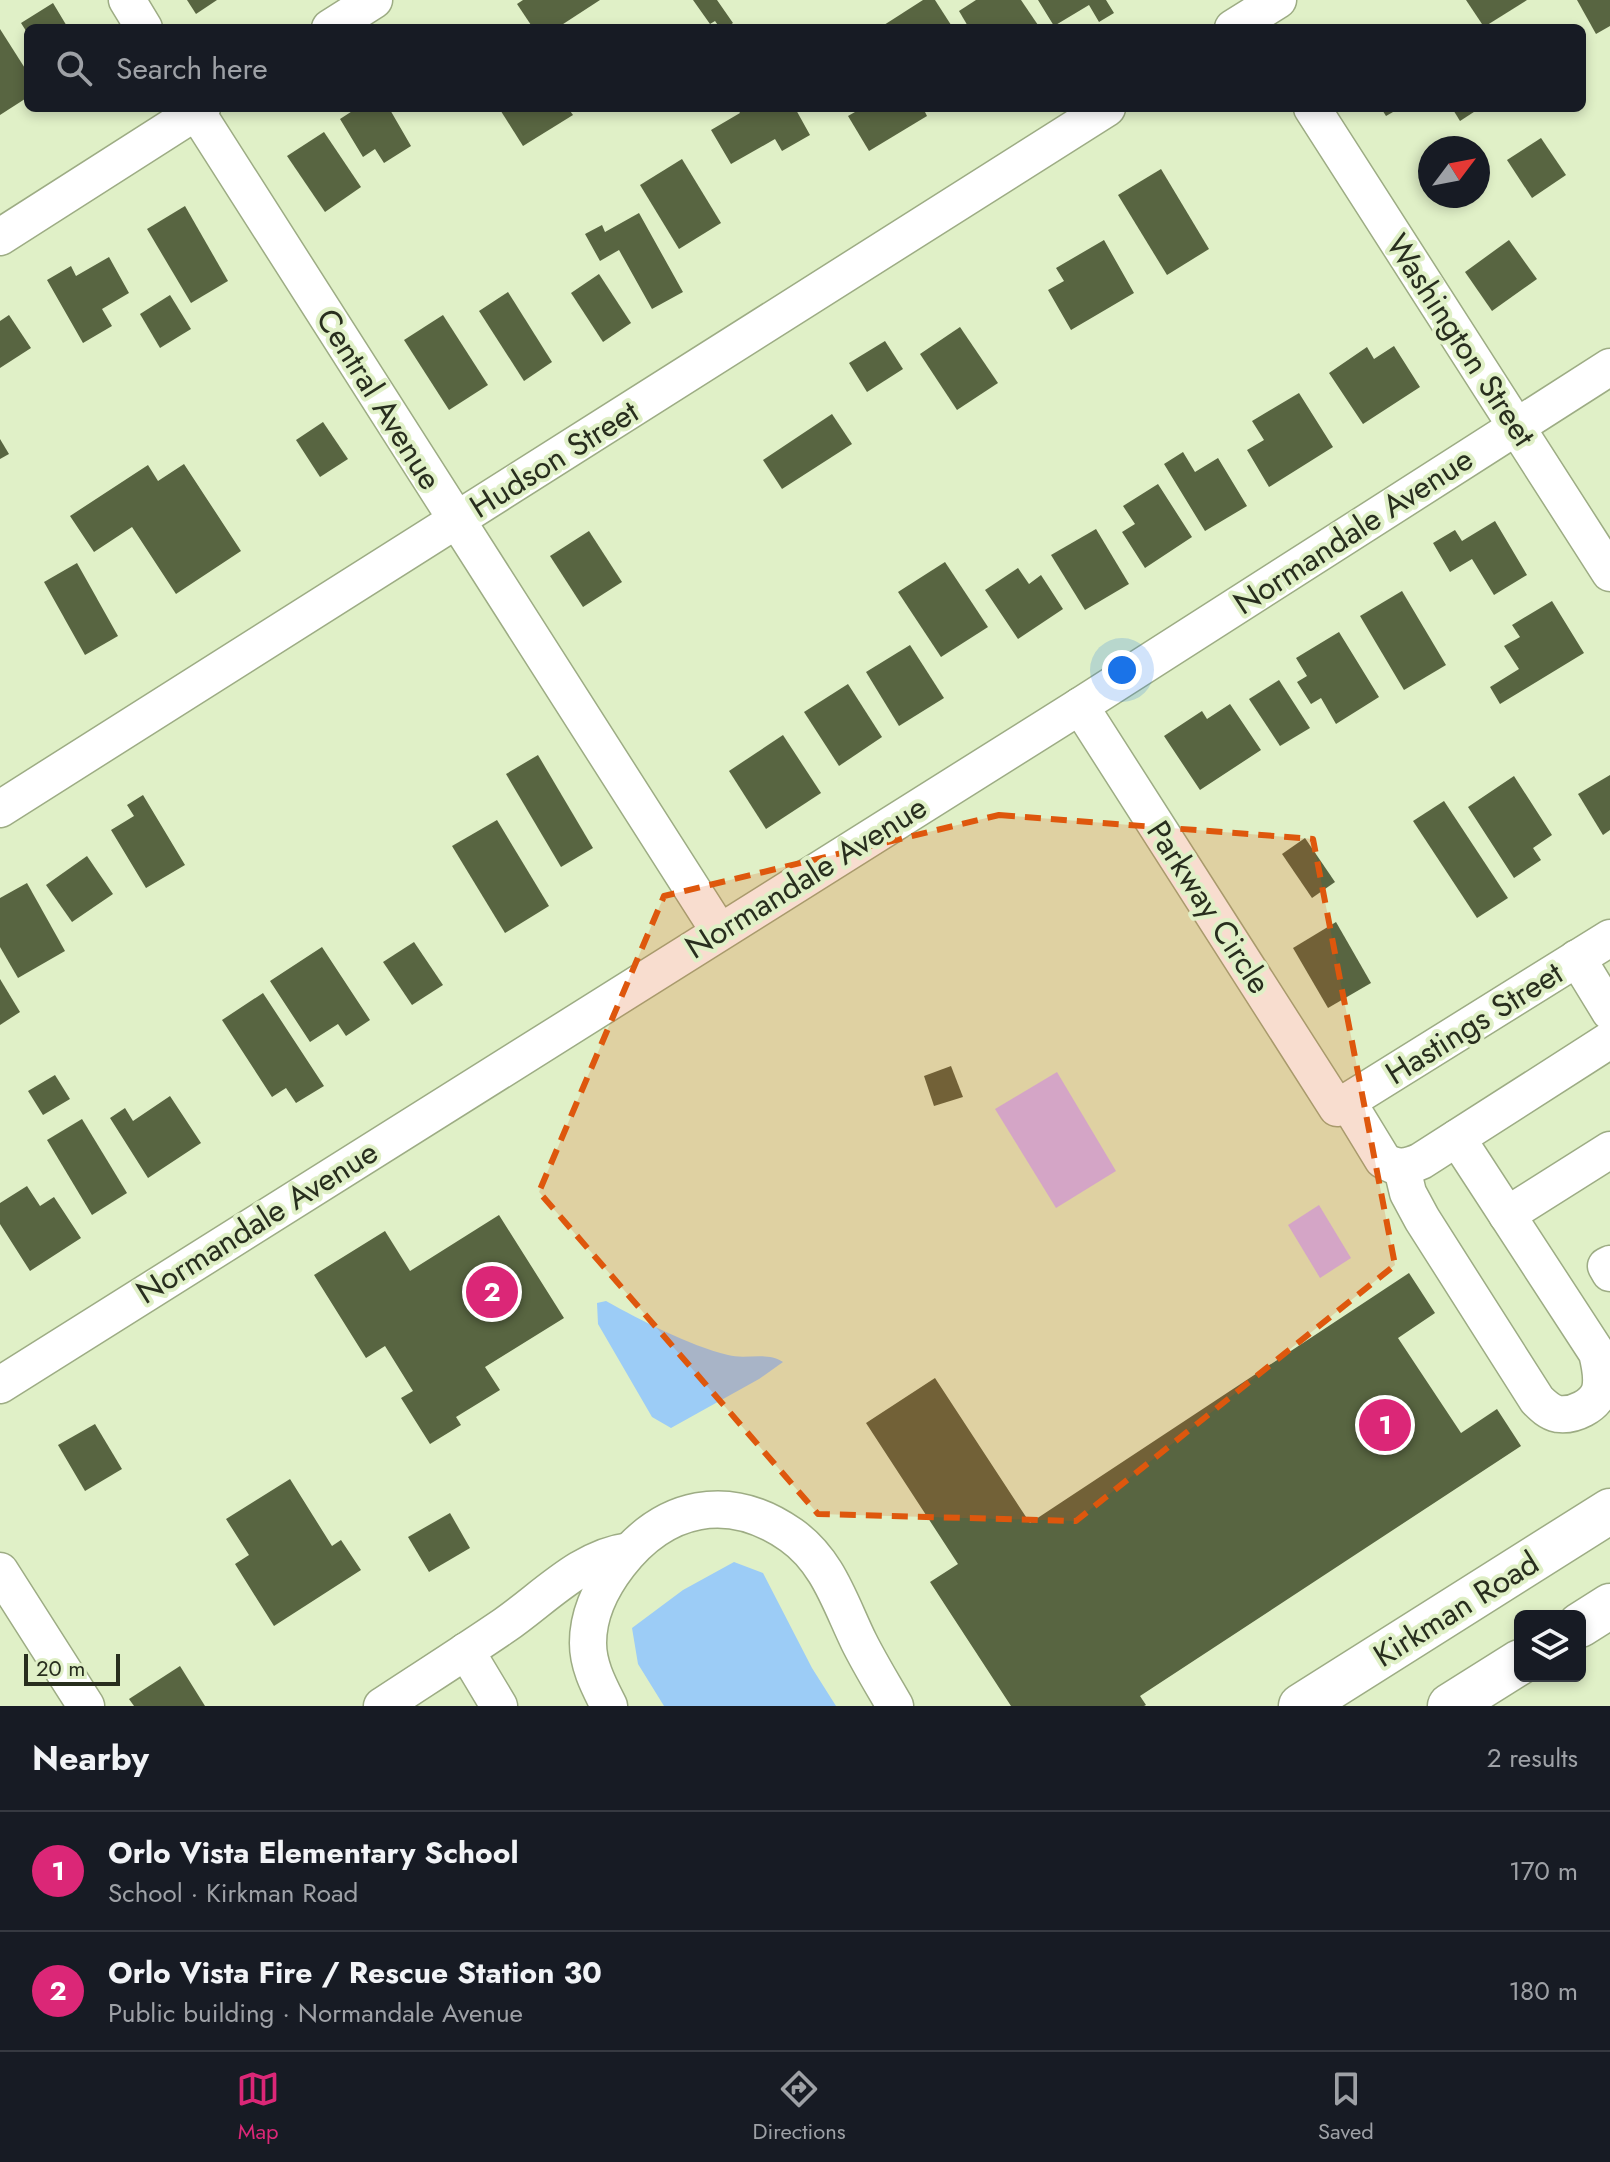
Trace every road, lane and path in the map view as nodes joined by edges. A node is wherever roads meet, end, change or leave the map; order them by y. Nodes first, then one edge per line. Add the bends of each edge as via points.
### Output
1 (127, 0) edge
2 (374, 0) edge
3 (142, 24) edge
4 (336, 24) edge
5 (193, 112) edge
6 (200, 112) edge
7 (1101, 112) edge
8 (1315, 112) edge
9 (0, 237) edge
10 (1610, 367) edge
11 (1517, 426) junction
12 (456, 521) junction
13 (1610, 573) edge
14 (1080, 706) junction
15 (0, 809) edge
16 (719, 931) junction
17 (1610, 938) edge
18 (1577, 958) junction
19 (1610, 1012) edge
20 (1610, 1040) edge
21 (1342, 1104) junction
22 (1457, 1138) junction
23 (1610, 1150) edge
24 (1402, 1168) junction
25 (1507, 1215) junction
26 (1610, 1264) edge
27 (1610, 1273) edge
28 (0, 1385) edge
29 (1610, 1511) edge
30 (629, 1551) junction
31 (0, 1571) edge
32 (1610, 1606) edge
33 (1586, 1621) edge
34 (1402, 1644) junction
35 (466, 1651) junction
36 (1514, 1666) edge
37 (86, 1706) edge
38 (382, 1706) edge
39 (499, 1706) edge
40 (609, 1706) edge
41 (895, 1706) edge
42 (1301, 1706) edge
43 (1361, 1706) edge
44 (1450, 1706) edge

1 - 3 street
2 - 4 street
5 - 9 street
6 - 12 street, Central Avenue
7 - 12 street, Hudson Street
8 - 11 street, Washington Street
10 - 11 street, Normandale Avenue
11 - 13 street, Washington Street
11 - 14 street, Normandale Avenue
12 - 15 street, Hudson Street
12 - 16 street, Central Avenue
14 - 16 street, Normandale Avenue
14 - 21 street, Parkway Circle
16 - 28 street, Normandale Avenue
17 - 18 street, Hastings Street
18 - 19 street
18 - 21 street, Hastings Street
20 - 22 street
21 - 24 street, Parkway Circle via 1383,1160
22 - 24 street
22 - 25 street
23 - 25 street
24 - 25 street via 1422,1219 1537,1400 1558,1414 1582,1410 1599,1393 1597,1353
26 - 27 street
29 - 34 main road, Kirkman Road
30 - 35 street via 593,1562
30 - 40 street via 600,1593 588,1641 590,1662
30 - 41 street via 660,1525 696,1511 743,1513 776,1526 821,1564
31 - 37 street
32 - 33 main road
34 - 42 main road, Kirkman Road
34 - 43 main road
35 - 38 street
35 - 39 street
36 - 44 main road

